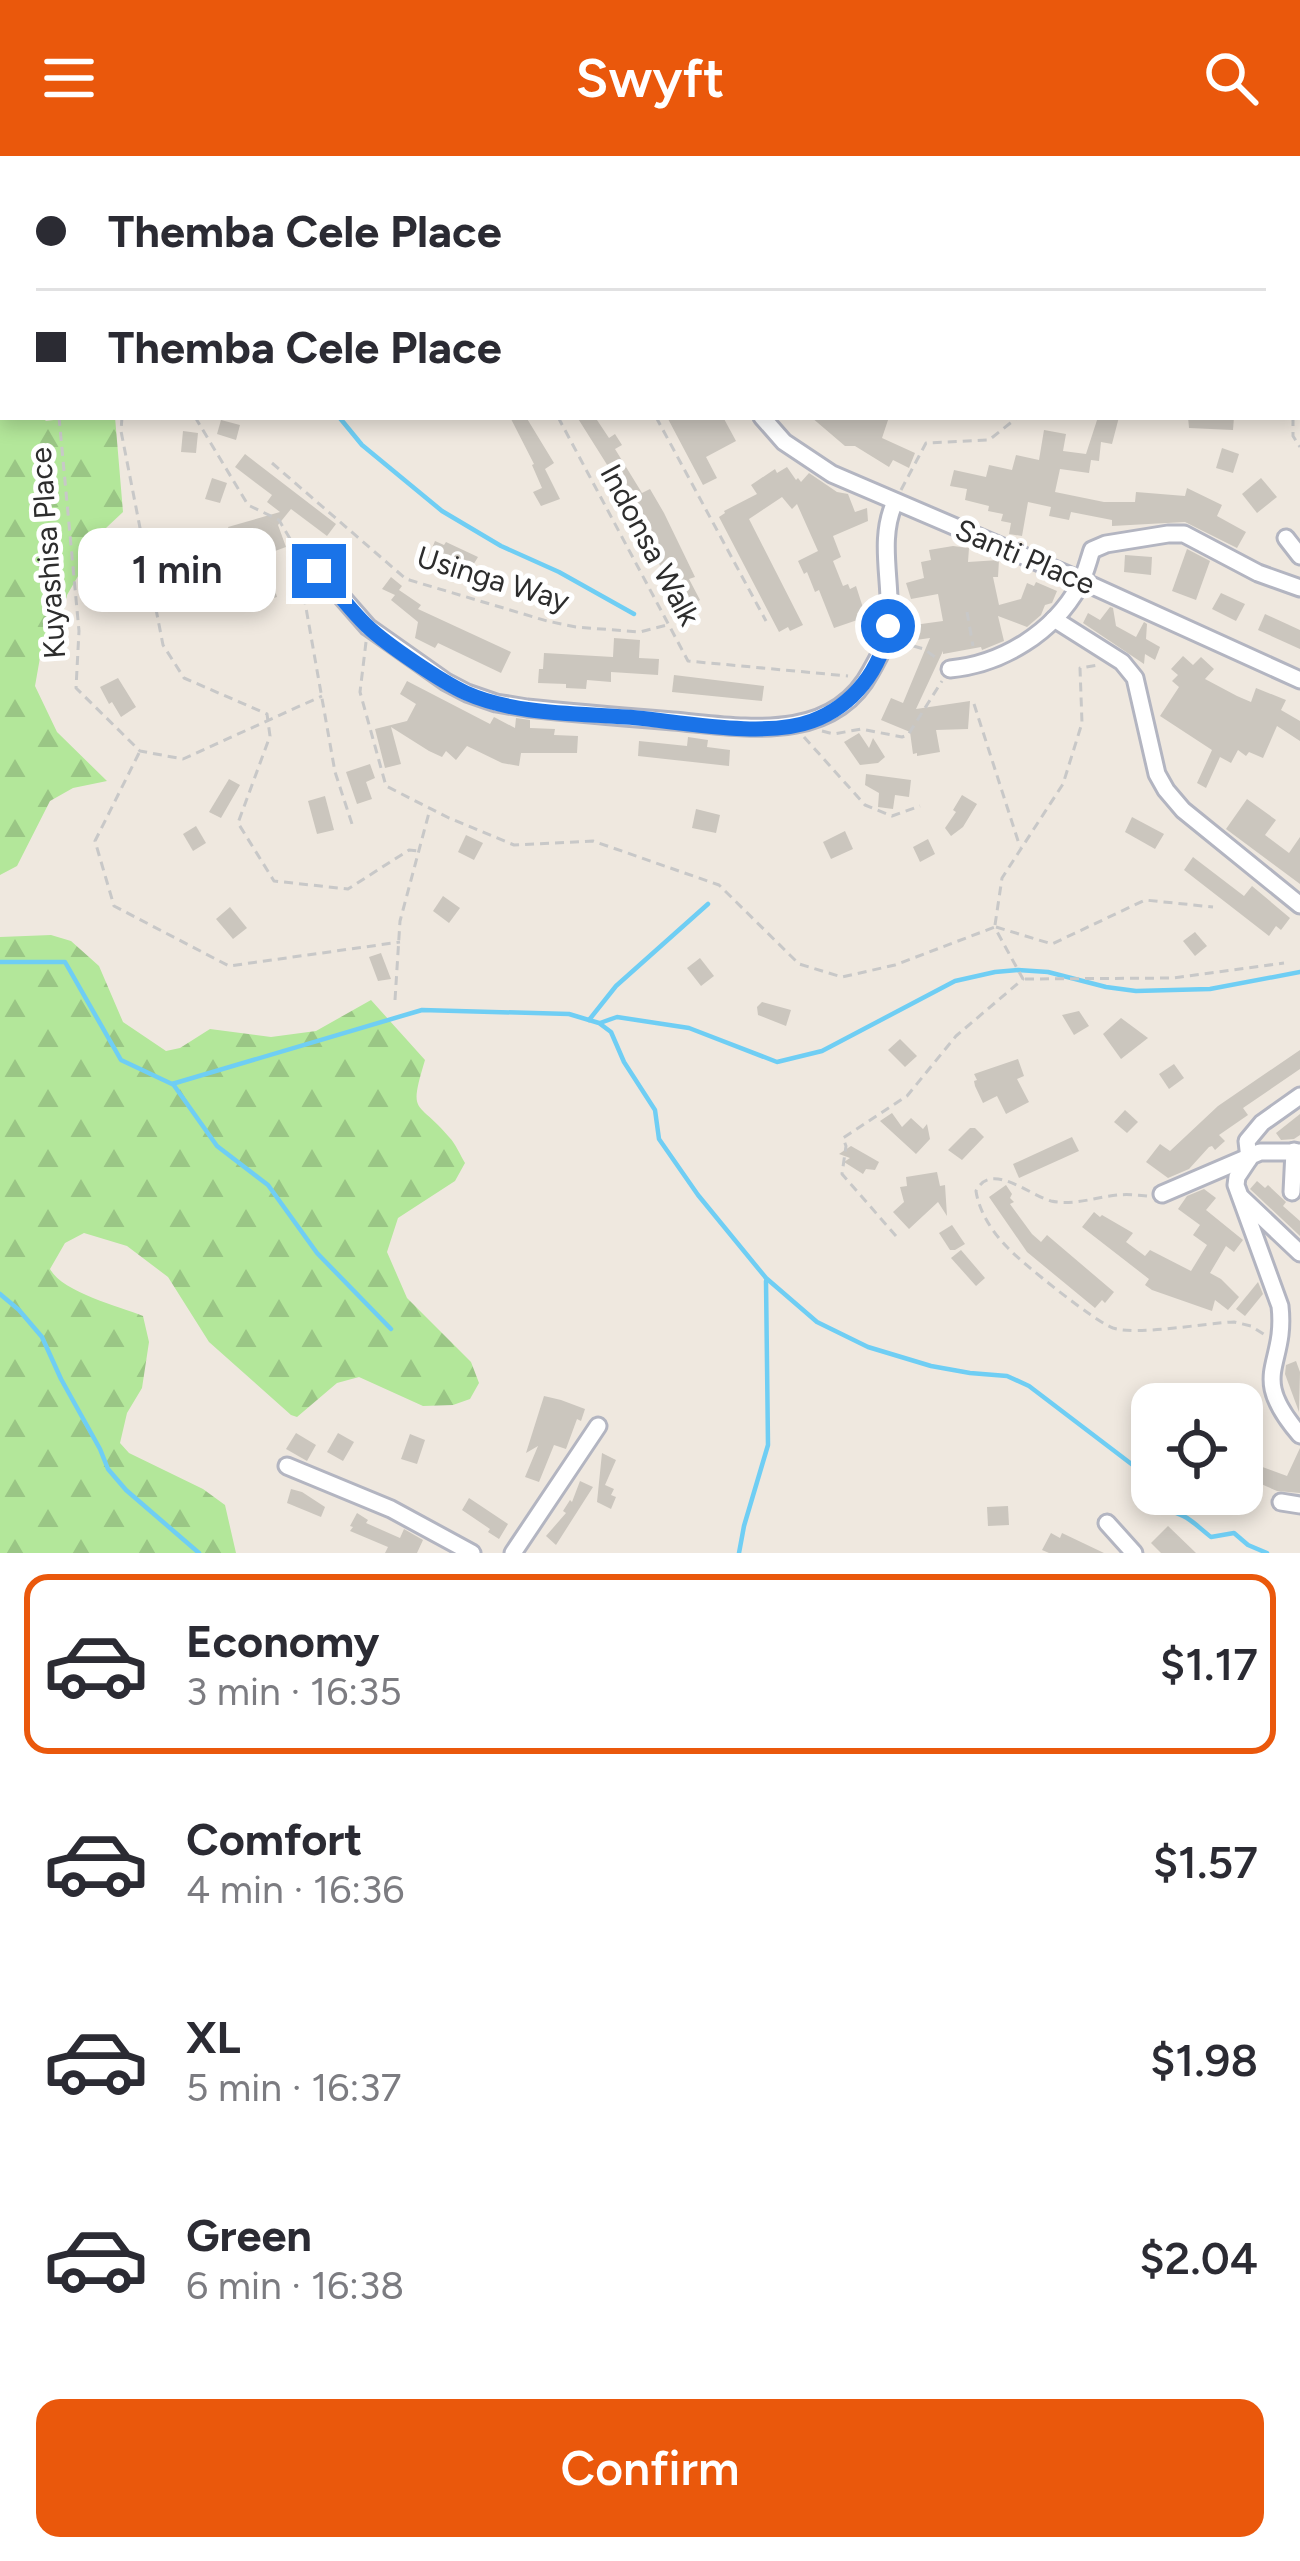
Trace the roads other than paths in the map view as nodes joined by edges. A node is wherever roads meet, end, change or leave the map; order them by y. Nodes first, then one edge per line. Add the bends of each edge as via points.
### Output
1 (764, 420) edge
2 (895, 502) junction
3 (1286, 538) dead end
4 (1300, 556) edge
5 (319, 571) road end
6 (1082, 581) junction
7 (1300, 588) edge
8 (1054, 619) junction
9 (950, 669) road end
10 (1300, 680) edge
11 (1300, 905) edge
12 (1300, 1096) edge
13 (1297, 1152) edge
14 (1249, 1159) junction
15 (1292, 1192) dead end
16 (1162, 1195) road end
17 (1240, 1196) junction
18 (1300, 1252) edge
19 (598, 1426) dead end
20 (1300, 1435) edge
21 (287, 1466) dead end
22 (1281, 1502) dead end
23 (1300, 1505) edge
24 (1107, 1523) dead end
25 (472, 1553) edge
26 (513, 1553) edge
27 (1134, 1553) edge

1 - 2 street, Santi Place via 805,458
2 - 5 street via 886,541 886,639 867,679 812,721 773,729 496,703 467,693 368,627
2 - 6 street, Santi Place
3 - 4 street
6 - 7 street via 1098,546 1184,534
6 - 8 street
6 - 10 street, Santi Place
8 - 9 street via 1007,654
8 - 11 street via 1135,677 1151,757 1183,810
12 - 14 street via 1262,1123 1247,1142
13 - 14 street
13 - 15 street
14 - 16 street
14 - 17 street via 1237,1177
17 - 18 street
17 - 20 street via 1280,1306 1274,1398
19 - 26 street
21 - 25 street
22 - 23 street
24 - 27 street

